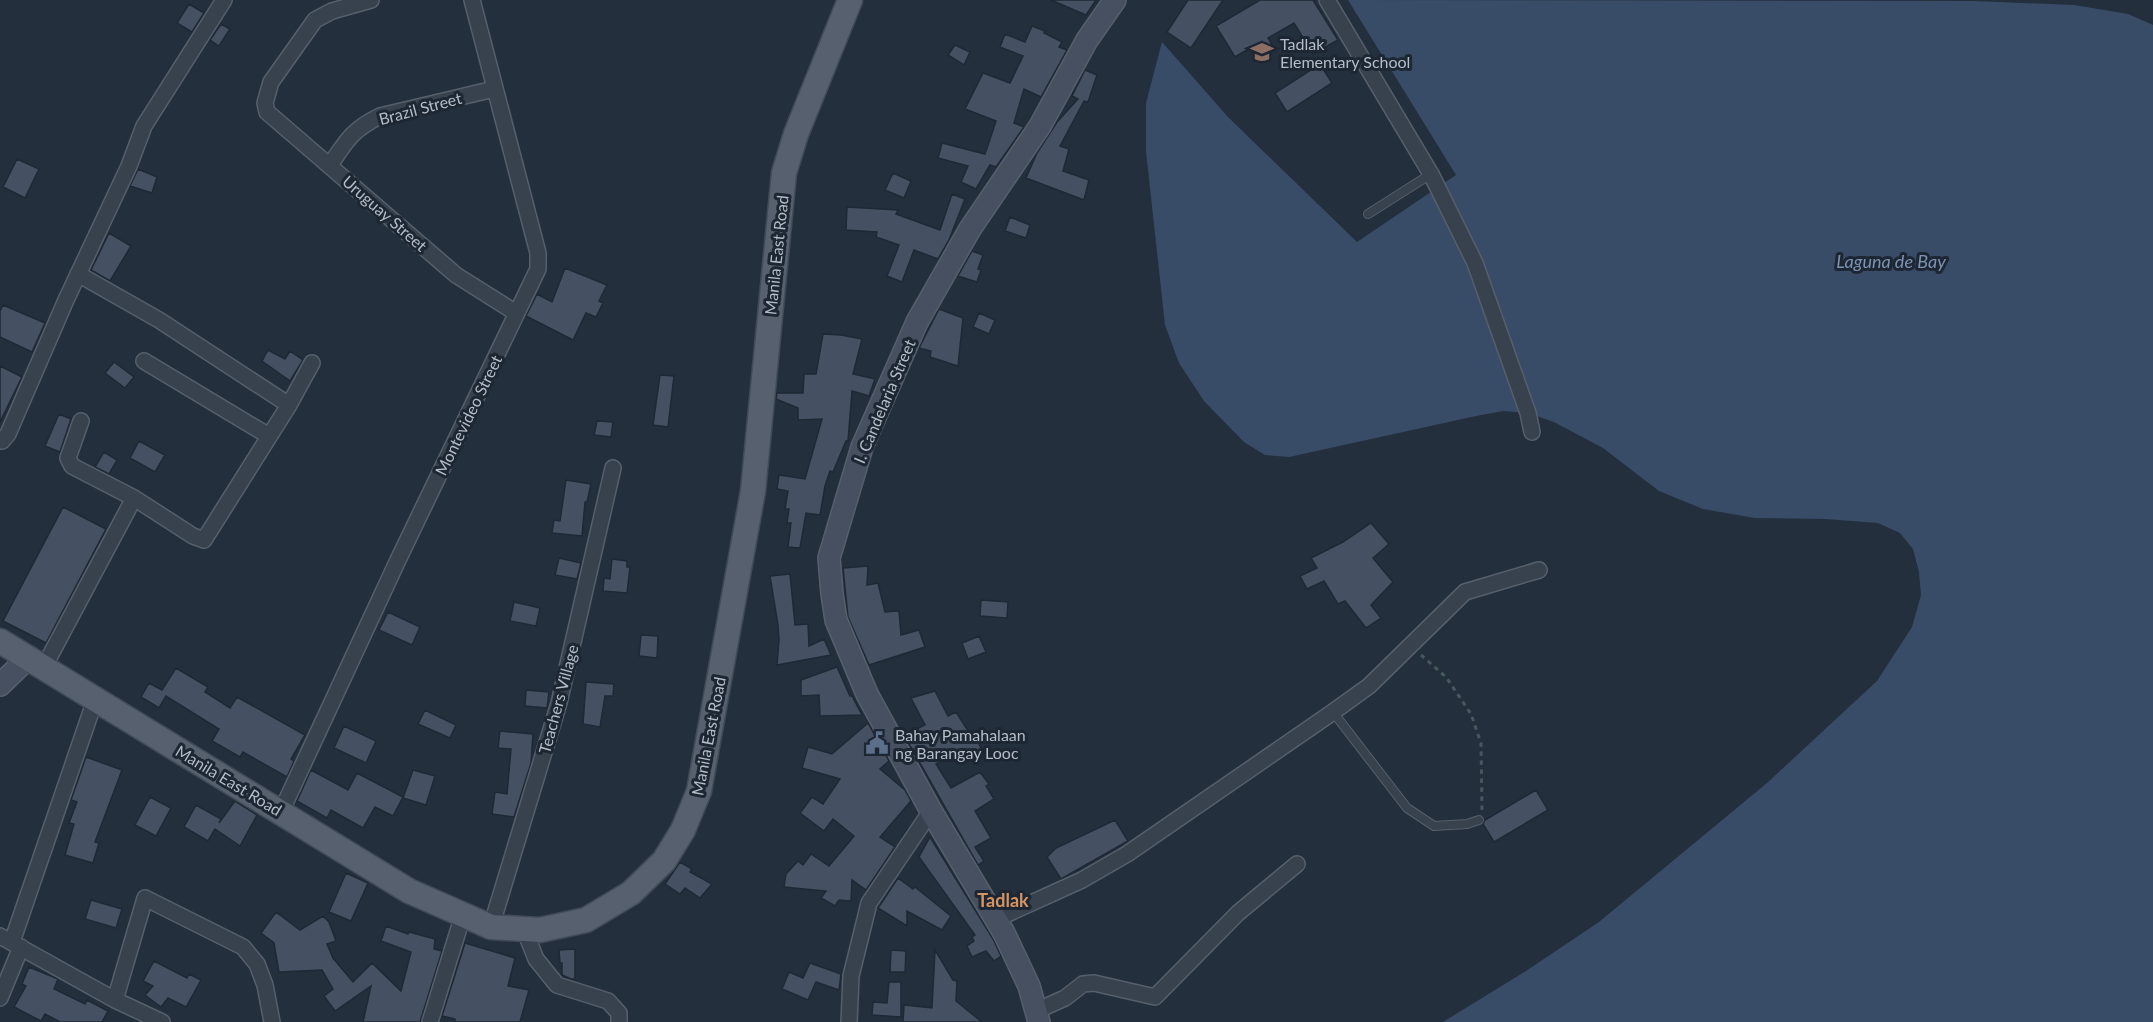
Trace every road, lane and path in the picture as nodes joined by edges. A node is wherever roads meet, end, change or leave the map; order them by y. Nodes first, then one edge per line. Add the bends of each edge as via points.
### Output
1 (224, 0) edge
2 (372, 0) edge
3 (472, 0) edge
4 (849, 0) edge
5 (1115, 0) edge
6 (1327, 0) edge
7 (494, 89) junction
8 (330, 165) junction
9 (1431, 174) junction
10 (1368, 214) dead end
11 (78, 274) junction
12 (516, 313) junction
13 (144, 361) dead end
14 (312, 363) dead end
15 (289, 405) junction
16 (81, 421) dead end
17 (1532, 432) dead end
18 (269, 436) junction
19 (0, 441) edge
20 (613, 468) dead end
21 (134, 498) junction
22 (1539, 570) dead end
23 (0, 641) edge
24 (1411, 645) junction
25 (37, 662) junction
26 (0, 685) edge
27 (95, 700) junction
28 (1334, 712) junction
29 (931, 811) junction
30 (281, 812) junction
31 (1479, 820) joint
32 (1297, 864) dead end
33 (463, 915) junction
34 (996, 919) junction
35 (491, 927) junction
36 (524, 929) junction
37 (11, 942) edge
38 (0, 998) edge
39 (115, 1000) junction
40 (1037, 1017) edge
41 (162, 1022) edge
42 (272, 1022) edge
43 (430, 1022) edge
44 (619, 1022) edge
45 (849, 1022) edge

1 - 11 street via 144,126
2 - 8 street, Uruguay Street via 315,20 271,82 265,103 267,112
3 - 7 street, Montevideo Street
4 - 36 main road, Manila East Road via 784,173 753,491 699,791 683,830 664,861 631,893 586,920 540,930
5 - 29 street, I. Candelaria Street via 1087,40 1040,126 970,229 917,322 862,447 829,558 836,620 867,694
6 - 9 street
7 - 8 street, Brazil Street via 380,116 349,136
7 - 12 street, Montevideo Street via 538,253 538,269
8 - 12 street, Uruguay Street via 456,275
9 - 10 lane
9 - 17 street via 1475,262
11 - 15 street via 159,320
11 - 19 street via 8,434
12 - 30 street, Montevideo Street
13 - 18 street
14 - 15 street
15 - 18 street
16 - 21 street via 68,458 72,466
18 - 21 street via 204,540
20 - 35 street, Teachers Village via 559,703
21 - 25 street
22 - 24 street via 1465,592
23 - 25 main road, Manila East Road
24 - 28 street via 1369,686
24 - 31 path via 1446,677 1471,714 1481,743 1483,807
25 - 26 street
25 - 27 main road, Manila East Road
27 - 30 main road, Manila East Road
27 - 37 street
28 - 31 lane via 1407,808 1434,826
28 - 34 street via 1127,854 1082,880
29 - 34 street, I. Candelaria Street
29 - 45 street via 869,903 851,976
30 - 33 main road, Manila East Road via 409,891
32 - 40 street via 1238,913 1155,998 1094,983 1083,984
33 - 35 main road, Manila East Road
33 - 43 street
34 - 40 street, I. Candelaria Street via 1029,986
35 - 36 main road, Manila East Road
36 - 44 street via 536,959 557,985 608,1001 619,1013
37 - 38 street
37 - 39 street
39 - 41 street
39 - 42 street via 145,898 243,947 257,964

